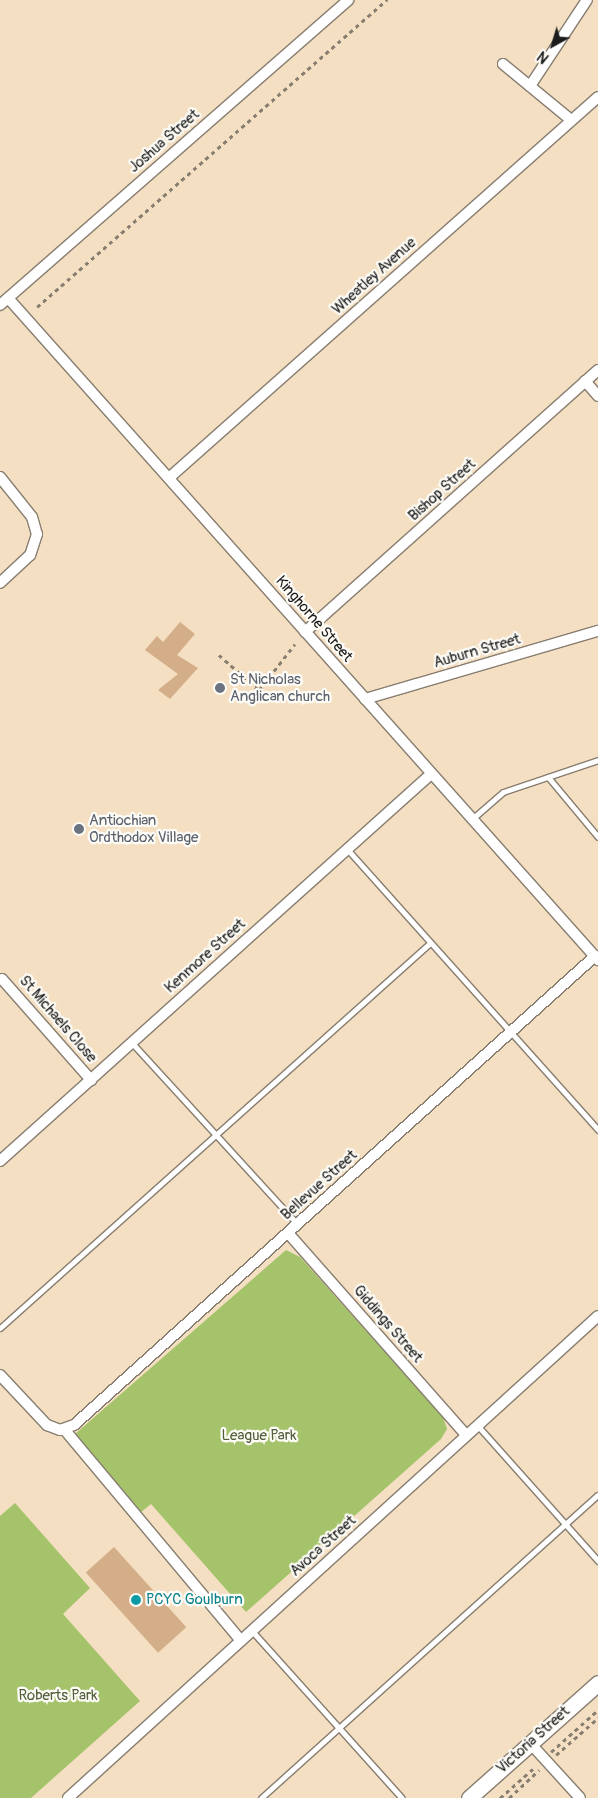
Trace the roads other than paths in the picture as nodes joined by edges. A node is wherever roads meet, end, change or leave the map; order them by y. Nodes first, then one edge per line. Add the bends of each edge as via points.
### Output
1 (348, 0) edge
2 (587, 0) edge
3 (503, 64) dead end
4 (530, 86) junction
5 (598, 97) edge
6 (571, 120) junction
7 (4, 302) edge
8 (598, 370) edge
9 (585, 381) junction
10 (598, 396) edge
11 (0, 477) edge
12 (170, 477) junction
13 (0, 583) edge
14 (598, 631) edge
15 (305, 632) junction
16 (365, 699) junction
17 (598, 760) edge
18 (431, 774) junction
19 (548, 777) junction
20 (472, 819) junction
21 (598, 837) edge
22 (346, 849) junction
23 (430, 943) junction
24 (596, 958) edge
25 (2, 979) dead end
26 (509, 1032) junction
27 (132, 1042) junction
28 (91, 1080) junction
29 (598, 1130) edge
30 (215, 1133) junction
31 (0, 1161) edge
32 (297, 1224) junction
33 (288, 1233) junction
34 (598, 1316) edge
35 (0, 1328) edge
36 (0, 1375) edge
37 (477, 1425) junction
38 (62, 1429) junction
39 (466, 1435) junction
40 (598, 1495) edge
41 (565, 1524) junction
42 (598, 1561) edge
43 (252, 1631) junction
44 (241, 1641) junction
45 (598, 1683) edge
46 (338, 1729) junction
47 (530, 1743) junction
48 (68, 1798) edge
49 (261, 1798) edge
50 (402, 1798) edge
51 (469, 1798) edge
52 (580, 1798) edge

1 - 7 street, Joshua Street
2 - 4 street
3 - 4 street
4 - 6 street
5 - 6 street, Wheatley Avenue
6 - 12 street, Wheatley Avenue
7 - 12 street, Kinghorne Street
8 - 9 street, Bishop Street
9 - 10 street
9 - 15 street, Bishop Street
11 - 13 street via 32,517 36,541 30,555
12 - 15 street, Kinghorne Street
14 - 16 street, Auburn Street
15 - 16 street, Kinghorne Street
16 - 18 street, Kinghorne Street
17 - 19 lane
18 - 20 street, Kinghorne Street
18 - 22 street, Kenmore Street
19 - 20 lane via 504,792
19 - 21 lane
20 - 24 street, Kinghorne Street
22 - 23 lane
22 - 27 street, Kenmore Street
23 - 26 lane
23 - 30 lane
24 - 26 street, Bellevue Street
25 - 28 street, St Michaels Close
26 - 29 lane
26 - 32 street, Bellevue Street
27 - 28 street, Kenmore Street
27 - 30 lane
28 - 31 street, Kenmore Street
30 - 32 lane
30 - 35 lane
32 - 33 street, Bellevue Street
33 - 38 street, Bellevue Street via 86,1416
33 - 39 street, Giddings Street
34 - 37 street, Avoca Street
36 - 38 street via 47,1425
37 - 39 street, Avoca Street
37 - 41 lane
38 - 44 street
39 - 43 street, Avoca Street
40 - 41 lane
41 - 42 lane
41 - 46 lane
43 - 44 street, Avoca Street
43 - 46 lane
44 - 48 street, Avoca Street
45 - 47 main road, Victoria Street
46 - 49 lane
46 - 50 lane
47 - 51 main road, Victoria Street
47 - 52 street

